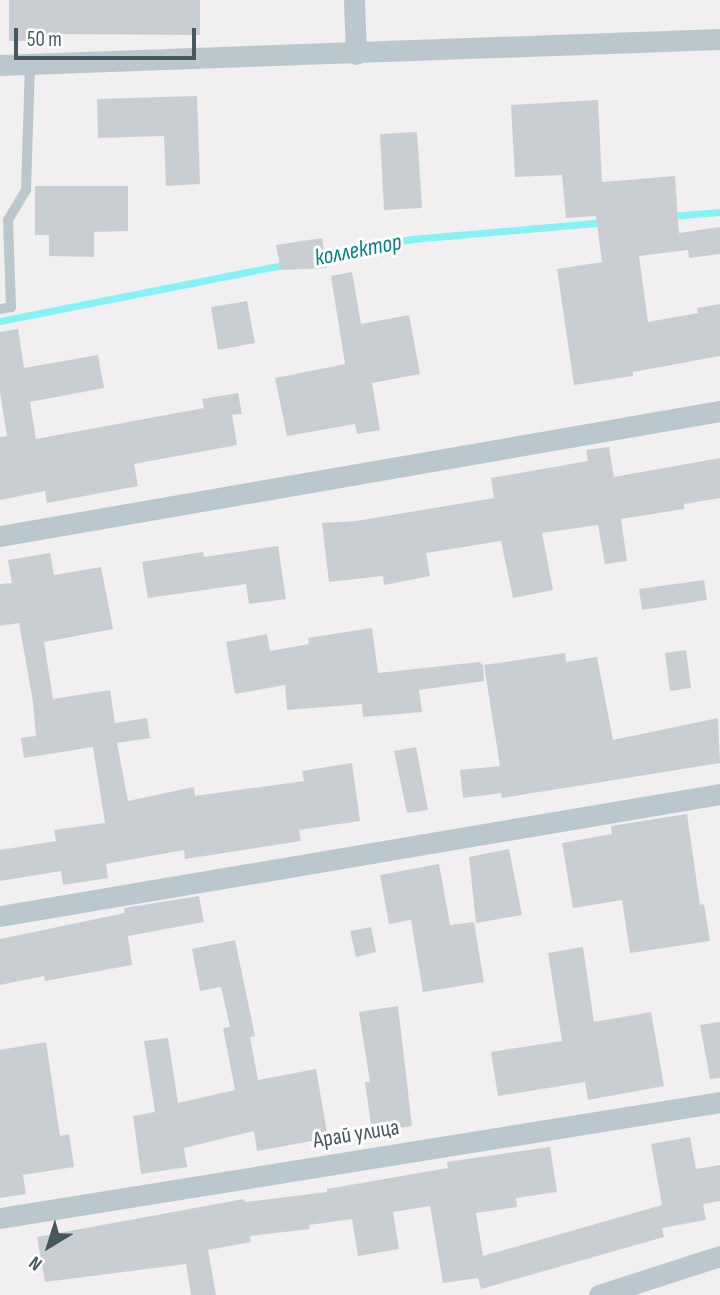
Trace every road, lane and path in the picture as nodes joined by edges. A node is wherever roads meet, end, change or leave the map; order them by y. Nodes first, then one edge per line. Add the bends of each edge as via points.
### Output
1 (354, 0) edge
2 (720, 38) edge
3 (356, 54) junction
4 (30, 64) junction
5 (0, 65) edge
6 (4, 221) edge
7 (0, 309) edge
8 (720, 411) edge
9 (0, 536) edge
10 (720, 794) edge
11 (0, 916) edge
12 (720, 1102) edge
13 (0, 1218) edge
14 (720, 1256) edge
15 (599, 1295) edge

1 - 3 street
2 - 3 street
3 - 4 street
4 - 5 street
4 - 6 lane via 26,190
6 - 7 lane via 11,307
8 - 9 street
10 - 11 street
12 - 13 street, Арай улица
14 - 15 street

